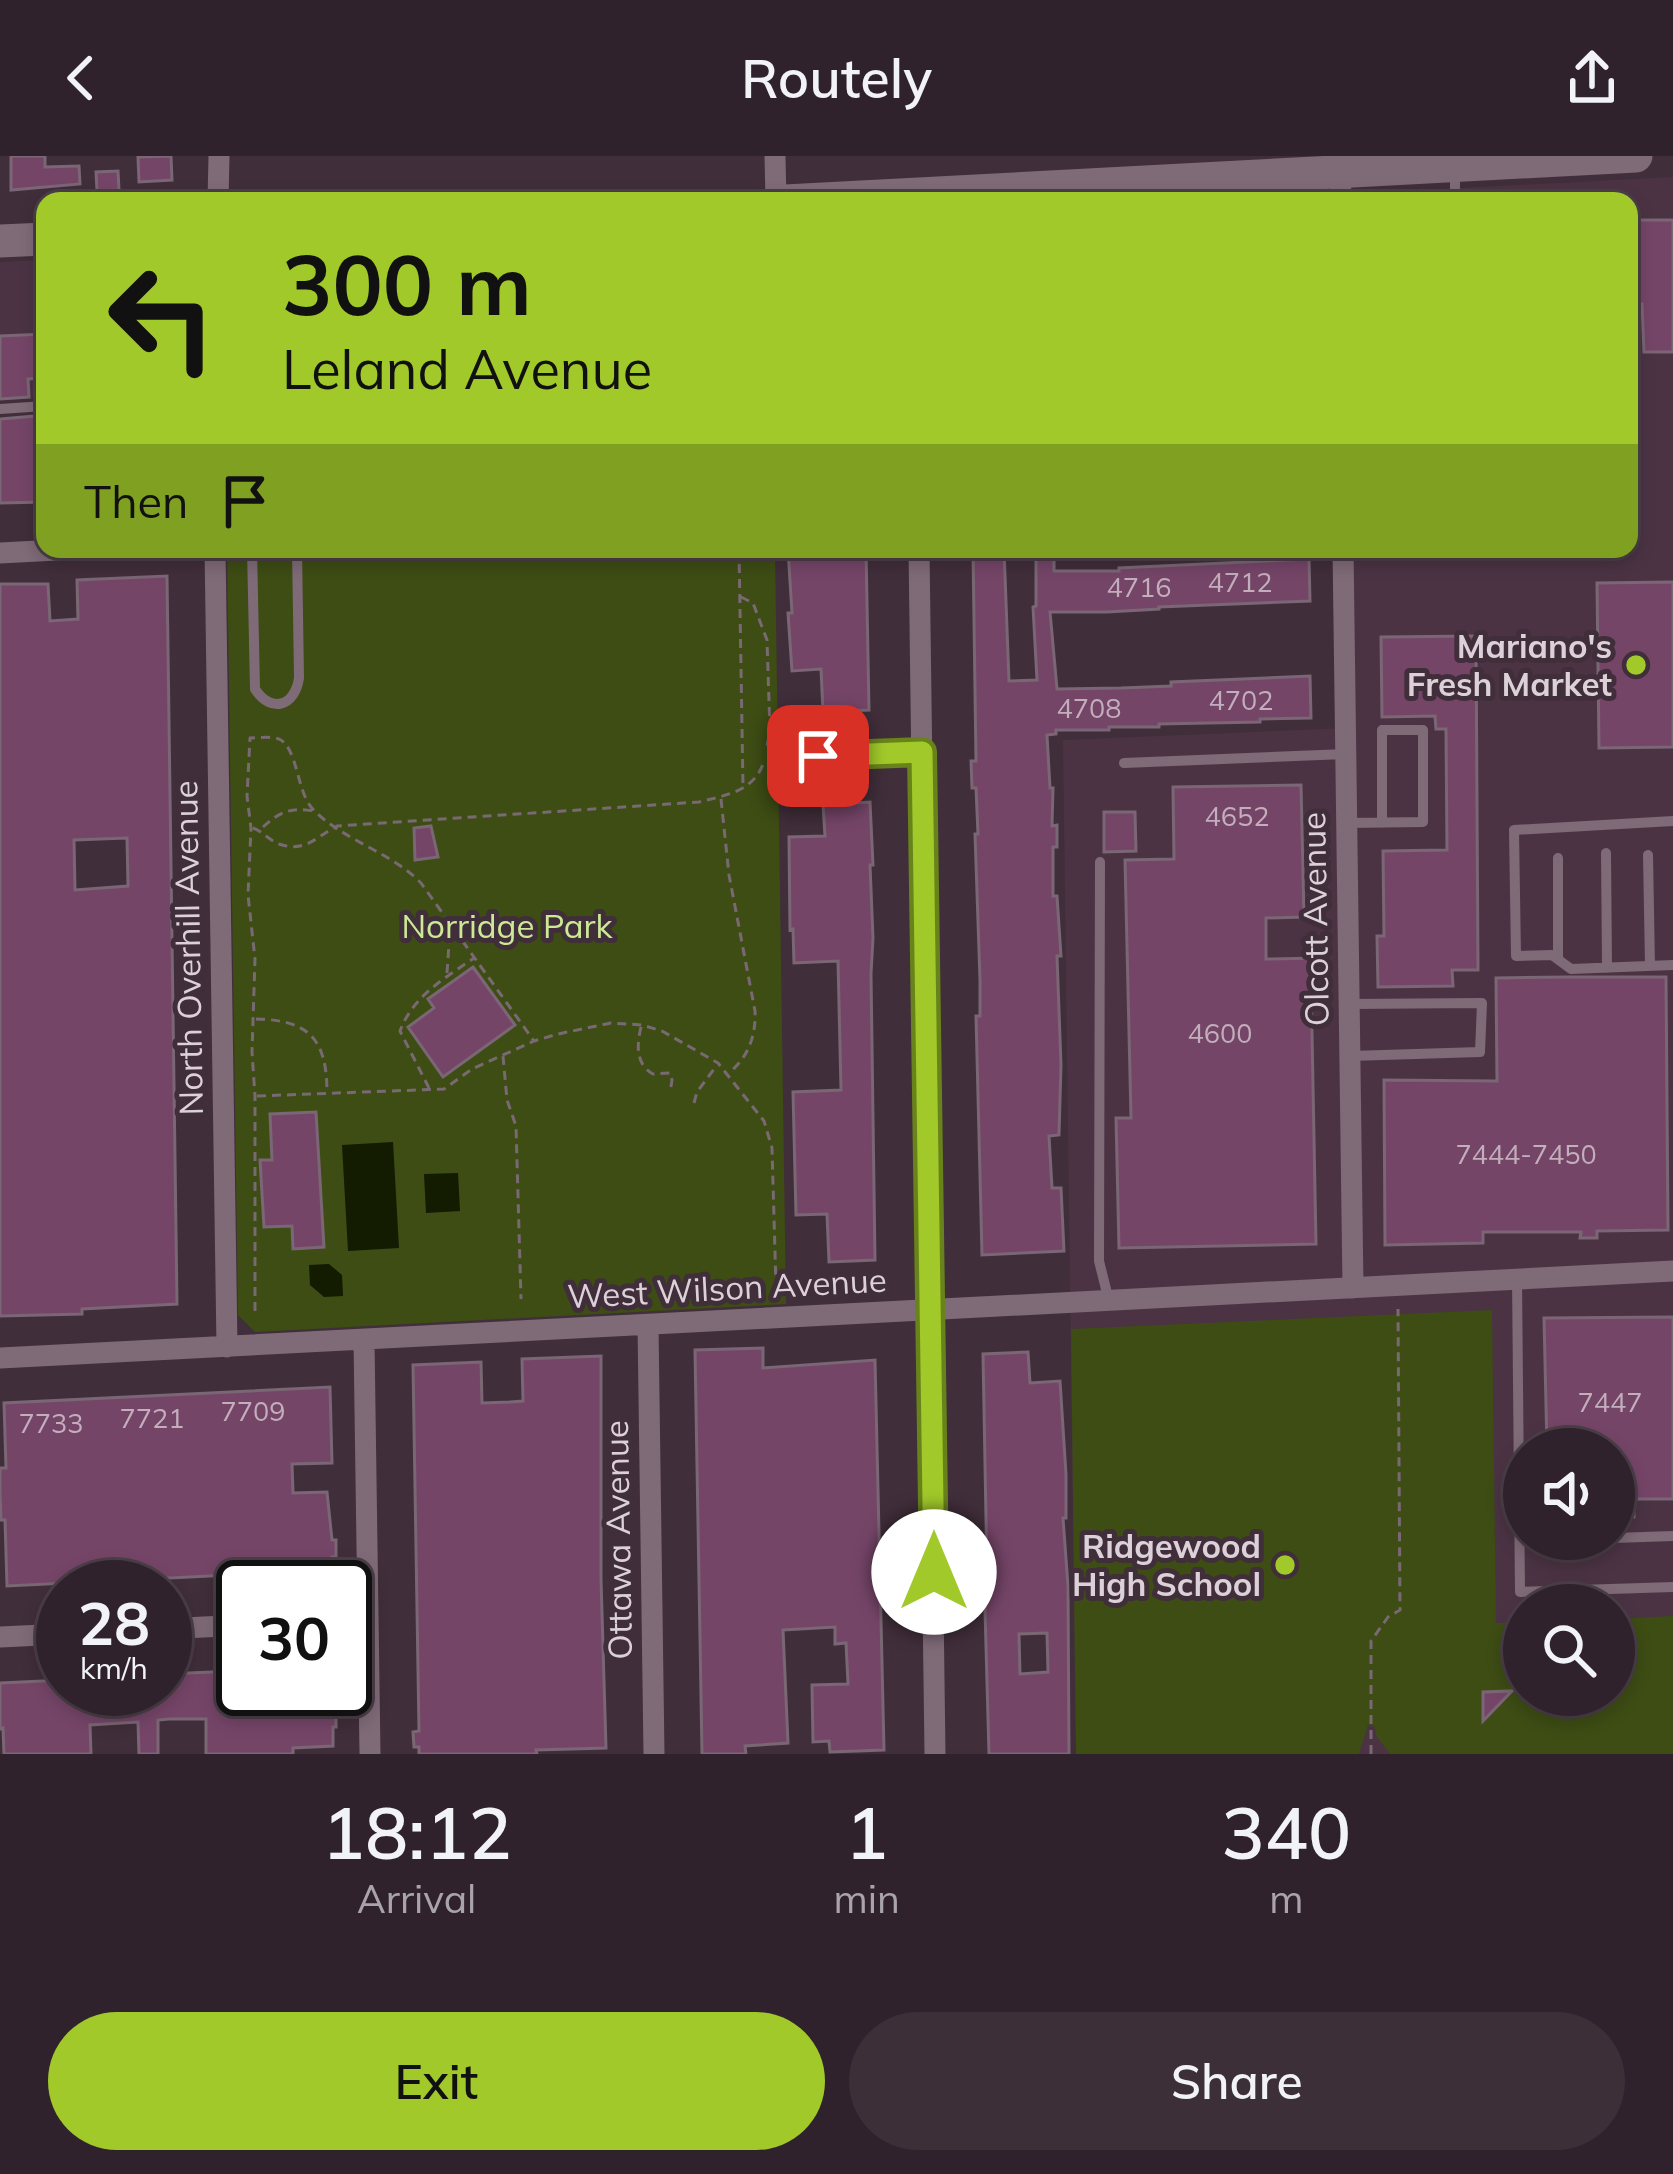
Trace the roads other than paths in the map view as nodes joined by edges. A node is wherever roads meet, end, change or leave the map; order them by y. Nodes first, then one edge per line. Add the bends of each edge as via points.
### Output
1 (219, 156) edge
2 (776, 156) edge
3 (1636, 156) edge
4 (1584, 157) edge
5 (1455, 165) junction
6 (1340, 176) edge
7 (218, 192) edge
8 (776, 192) edge
9 (1031, 192) edge
10 (1456, 192) edge
11 (36, 239) edge
12 (0, 241) edge
13 (36, 407) edge
14 (0, 409) edge
15 (36, 551) edge
16 (0, 553) edge
17 (215, 558) edge
18 (252, 558) edge
19 (297, 558) edge
20 (920, 558) edge
21 (1343, 558) edge
22 (922, 752) junction
23 (1346, 754) junction
24 (784, 758) dead end
25 (1124, 763) dead end
26 (1673, 821) edge
27 (1347, 823) junction
28 (1382, 823) junction
29 (1606, 853) dead end
30 (1648, 855) dead end
31 (1558, 858) dead end
32 (1100, 862) dead end
33 (1558, 959) junction
34 (1673, 965) edge
35 (1650, 966) junction
36 (1607, 968) junction
37 (1350, 1004) junction
38 (1350, 1056) junction
39 (1673, 1271) edge
40 (1517, 1279) junction
41 (1353, 1288) junction
42 (1109, 1301) junction
43 (932, 1311) junction
44 (648, 1325) junction
45 (364, 1340) junction
46 (227, 1347) junction
47 (0, 1358) edge
48 (1519, 1428) edge
49 (1673, 1536) edge
50 (1635, 1537) edge
51 (358, 1560) edge
52 (1520, 1560) edge
53 (1673, 1588) edge
54 (36, 1635) edge
55 (0, 1637) edge
56 (366, 1716) edge
57 (370, 1754) edge
58 (654, 1754) edge
59 (935, 1754) edge

1 - 7 street
2 - 8 street
3 - 4 main road
4 - 5 main road
5 - 6 main road
5 - 10 lane
6 - 9 main road
11 - 12 main road
13 - 14 lane
15 - 16 street
17 - 46 street, North Overhill Avenue
18 - 19 lane via 255,689 277,703 294,696 299,678
20 - 22 street
21 - 23 street, Olcott Avenue
22 - 24 street
22 - 43 street
23 - 25 lane
23 - 27 street, Olcott Avenue
26 - 33 lane via 1514,830 1516,956
27 - 28 lane
27 - 37 street, Olcott Avenue
28 - 28 lane via 1423,822 1424,730 1382,730
29 - 36 lane
30 - 35 lane
31 - 33 lane
32 - 42 lane via 1099,1261
33 - 36 lane via 1571,969
34 - 35 lane
35 - 36 lane
37 - 38 street, Olcott Avenue
37 - 38 lane via 1482,1003 1480,1052
38 - 41 street, Olcott Avenue
39 - 40 street, West Wilson Avenue
40 - 41 street, West Wilson Avenue
40 - 48 lane
41 - 42 street, West Wilson Avenue
42 - 43 street, West Wilson Avenue
43 - 44 street, West Wilson Avenue
43 - 59 street
44 - 45 street, West Wilson Avenue
44 - 58 street, Ottawa Avenue
45 - 46 street, West Wilson Avenue
45 - 51 street
46 - 47 street, West Wilson Avenue
49 - 50 lane
52 - 53 lane via 1520,1592
54 - 55 street
56 - 57 street

